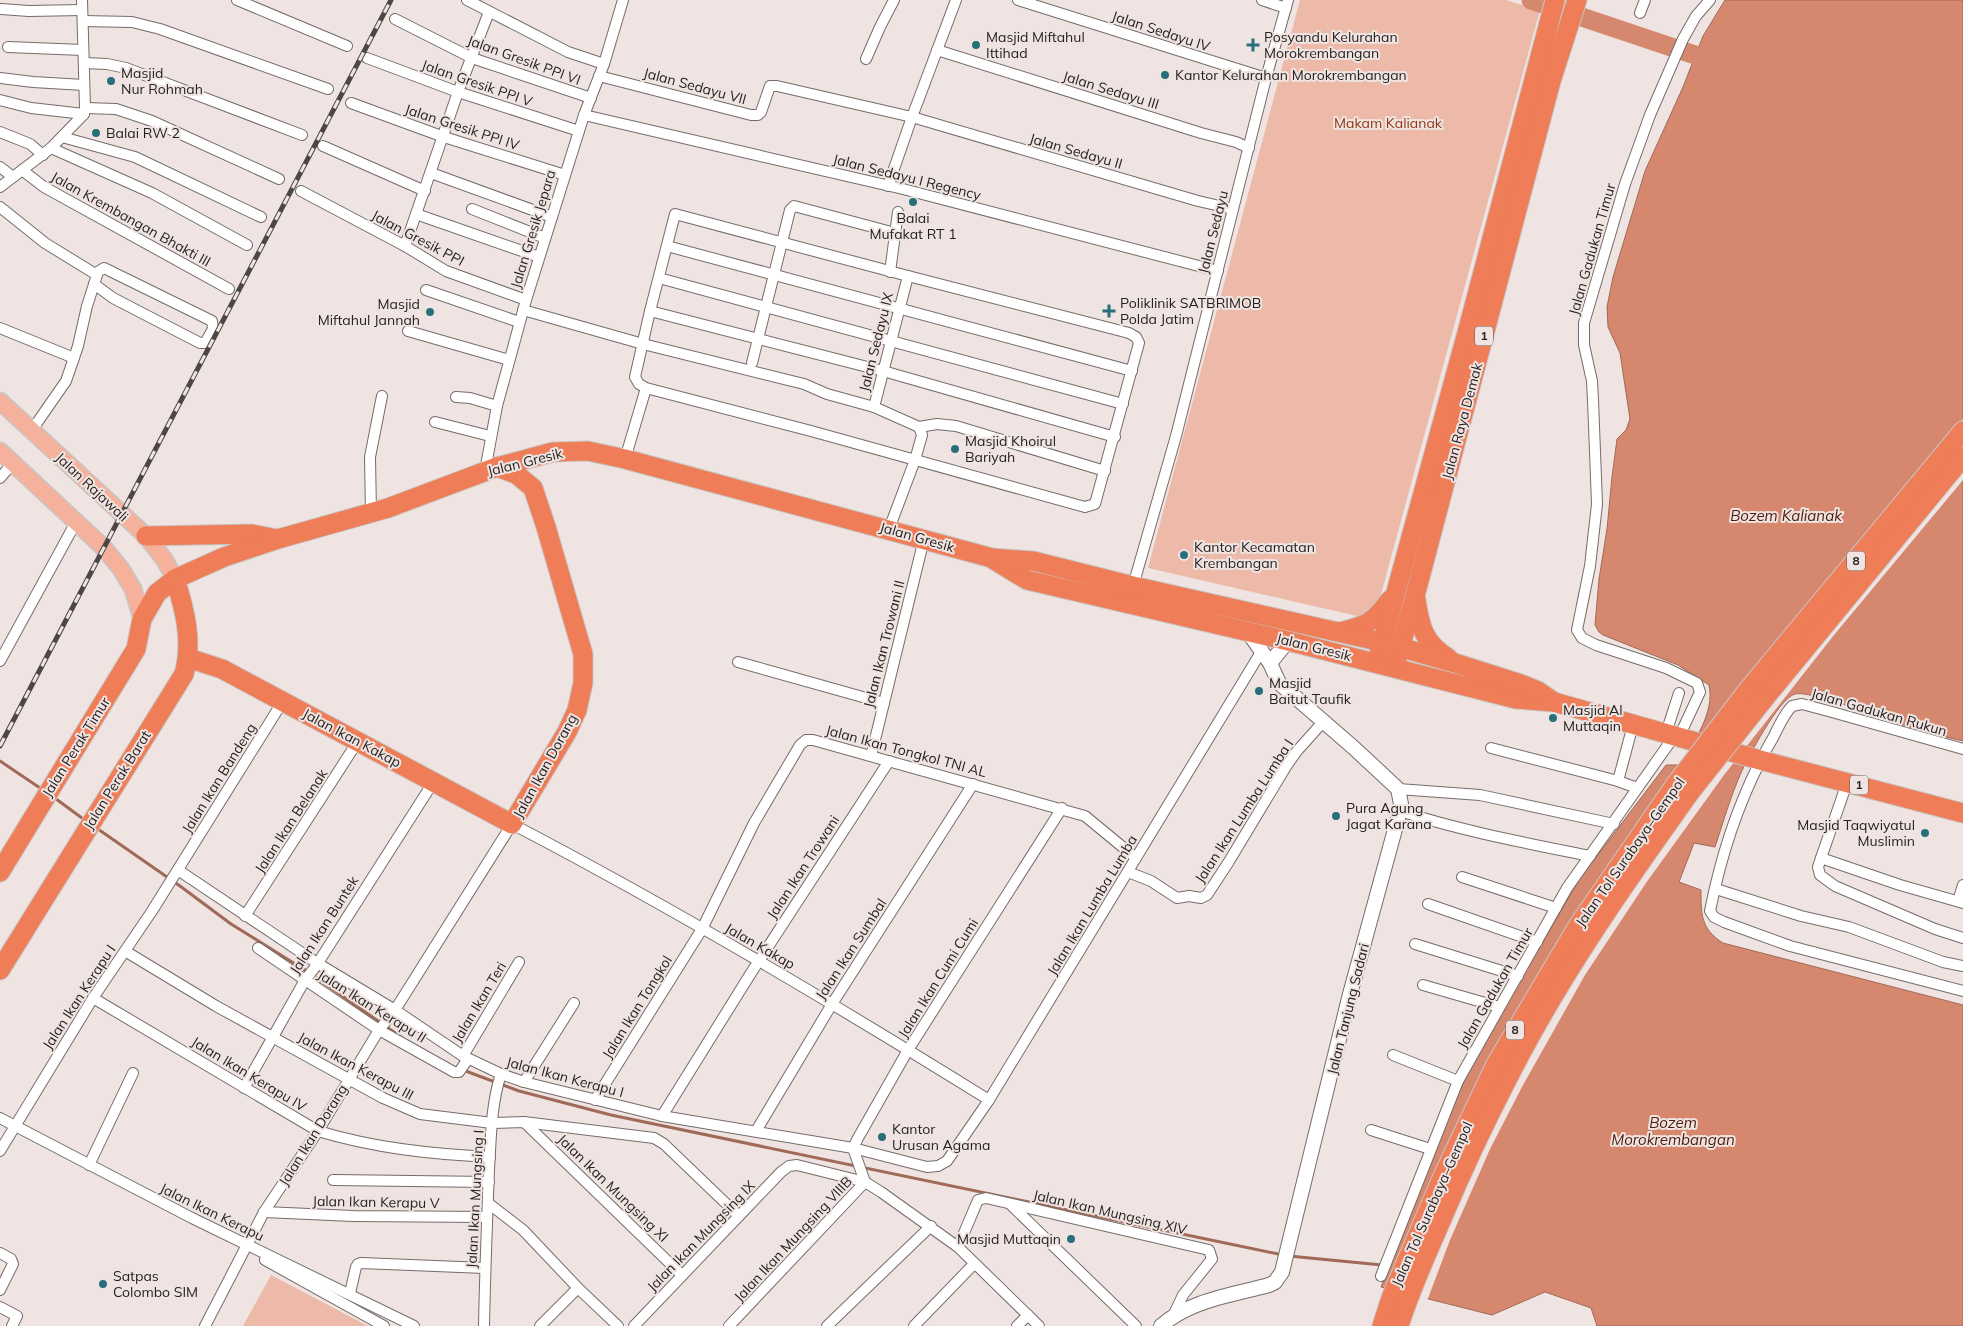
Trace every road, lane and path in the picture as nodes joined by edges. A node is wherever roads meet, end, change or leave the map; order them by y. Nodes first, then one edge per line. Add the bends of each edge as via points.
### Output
1 (238, 0) edge
2 (467, 0) edge
3 (623, 0) edge
4 (894, 0) edge
5 (956, 0) edge
6 (1018, 0) edge
7 (1262, 0) edge
8 (1577, 0) edge
9 (1645, 0) edge
10 (1710, 0) edge
11 (1287, 4) edge
12 (1552, 8) edge
13 (1, 9) edge
14 (82, 10) edge
15 (489, 12) junction
16 (1640, 13) dead end
17 (394, 19) dead end
18 (347, 46) dead end
19 (8, 47) dead end
20 (83, 50) junction
21 (937, 50) junction
22 (367, 58) dead end
23 (472, 58) junction
24 (866, 59) dead end
25 (84, 63) junction
26 (604, 64) junction
27 (599, 76) junction
28 (0, 78) edge
29 (1266, 78) junction
30 (84, 84) junction
31 (328, 89) dead end
32 (458, 92) junction
33 (1538, 97) junction
34 (591, 98) junction
35 (0, 100) edge
36 (351, 103) dead end
37 (84, 111) junction
38 (586, 116) junction
39 (912, 117) junction
40 (0, 132) edge
41 (579, 132) junction
42 (302, 136) dead end
43 (62, 137) junction
44 (444, 137) junction
45 (322, 146) dead end
46 (1249, 148) junction
47 (47, 152) junction
48 (0, 167) edge
49 (22, 170) junction
50 (431, 173) junction
51 (565, 175) junction
52 (13, 178) junction
53 (279, 179) dead end
54 (888, 186) junction
55 (0, 187) edge
56 (425, 190) junction
57 (301, 191) dead end
58 (0, 207) edge
59 (472, 208) dead end
60 (1234, 210) junction
61 (898, 212) dead end
62 (416, 214) junction
63 (262, 217) dead end
64 (552, 218) junction
65 (895, 233) junction
66 (545, 238) junction
67 (782, 243) junction
68 (248, 244) dead end
69 (405, 246) junction
70 (667, 246) junction
71 (540, 257) junction
72 (1218, 271) junction
73 (890, 272) junction
74 (773, 274) junction
75 (908, 276) junction
76 (96, 278) junction
77 (659, 278) junction
78 (229, 289) dead end
79 (426, 290) dead end
80 (524, 305) junction
81 (767, 308) junction
82 (899, 308) junction
83 (650, 311) junction
84 (519, 322) junction
85 (0, 328) edge
86 (408, 331) dead end
87 (758, 340) junction
88 (891, 341) junction
89 (643, 344) junction
90 (74, 358) junction
91 (509, 360) junction
92 (752, 363) dead end
93 (883, 371) junction
94 (1132, 371) junction
95 (646, 388) junction
96 (382, 396) dead end
97 (456, 396) dead end
98 (0, 401) edge
99 (1123, 404) junction
100 (497, 406) junction
101 (874, 407) junction
102 (435, 422) dead end
103 (919, 427) junction
104 (32, 430) junction
105 (1963, 431) edge
106 (490, 436) junction
107 (1115, 437) junction
108 (0, 451) edge
109 (553, 452) junction
110 (1963, 458) edge
111 (625, 459) junction
112 (915, 460) junction
113 (13, 463) junction
114 (491, 469) junction
115 (1105, 470) junction
116 (0, 478) edge
117 (533, 488) junction
118 (372, 513) junction
119 (76, 522) junction
120 (889, 529) junction
121 (146, 536) junction
122 (278, 539) junction
123 (924, 539) junction
124 (992, 558) junction
125 (175, 579) junction
126 (1133, 586) junction
127 (1396, 593) junction
128 (1415, 596) junction
129 (142, 618) junction
130 (1248, 632) junction
131 (1338, 633) junction
132 (1288, 641) junction
133 (1382, 642) junction
134 (1400, 649) junction
135 (1261, 652) junction
136 (188, 658) junction
137 (0, 662) edge
138 (738, 662) dead end
139 (1270, 663) junction
140 (1455, 663) junction
141 (1385, 665) junction
142 (1678, 693) dead end
143 (283, 702) junction
144 (1554, 702) junction
145 (884, 703) junction
146 (1323, 722) junction
147 (1633, 725) junction
148 (1677, 736) junction
149 (358, 741) junction
150 (1491, 748) dead end
151 (1963, 749) edge
152 (871, 756) junction
153 (1757, 760) junction
154 (889, 761) junction
155 (434, 781) junction
156 (1618, 781) junction
157 (1847, 782) junction
158 (973, 784) junction
159 (1637, 788) junction
160 (1398, 789) junction
161 (1062, 808) junction
162 (1400, 811) junction
163 (1963, 813) edge
164 (512, 824) junction
165 (1614, 824) junction
166 (1590, 856) junction
167 (1136, 858) junction
168 (1820, 862) junction
169 (177, 871) junction
170 (0, 872) edge
171 (1128, 872) junction
172 (1462, 877) dead end
173 (170, 882) joint
174 (1963, 885) edge
175 (1716, 889) junction
176 (1961, 902) edge
177 (1428, 904) dead end
178 (1556, 908) junction
179 (245, 916) junction
180 (702, 929) junction
181 (1963, 938) edge
182 (1537, 942) junction
183 (1415, 944) dead end
184 (258, 948) dead end
185 (125, 950) junction
186 (759, 961) junction
187 (519, 962) dead end
188 (316, 964) junction
189 (1963, 966) edge
190 (0, 970) edge
191 (1518, 976) junction
192 (307, 977) junction
193 (1424, 984) dead end
194 (1963, 991) edge
195 (93, 998) junction
196 (574, 1003) dead end
197 (832, 1004) junction
198 (1499, 1007) junction
199 (393, 1013) junction
200 (380, 1028) junction
201 (272, 1037) junction
202 (908, 1050) junction
203 (1393, 1055) dead end
204 (465, 1057) junction
205 (133, 1073) dead end
206 (349, 1079) junction
207 (499, 1079) junction
208 (1458, 1081) junction
209 (524, 1082) junction
210 (244, 1088) junction
211 (595, 1100) junction
212 (989, 1100) junction
213 (662, 1116) junction
214 (0, 1118) edge
215 (524, 1122) junction
216 (492, 1123) junction
217 (14, 1127) junction
218 (1371, 1130) dead end
219 (318, 1131) junction
220 (756, 1131) junction
221 (853, 1149) junction
222 (1430, 1149) junction
223 (0, 1151) edge
224 (490, 1157) junction
225 (89, 1165) junction
226 (938, 1166) joint
227 (333, 1180) dead end
228 (865, 1181) junction
229 (489, 1182) junction
230 (488, 1203) junction
231 (1010, 1203) junction
232 (264, 1212) junction
233 (739, 1216) junction
234 (487, 1217) junction
235 (931, 1226) junction
236 (245, 1247) junction
237 (958, 1247) junction
238 (0, 1253) edge
239 (974, 1264) junction
240 (485, 1268) junction
241 (1384, 1270) dead end
242 (682, 1275) junction
243 (578, 1288) junction
244 (0, 1290) edge
245 (350, 1293) junction
246 (1399, 1300) junction
247 (0, 1307) edge
248 (1174, 1314) junction
249 (1028, 1315) junction
250 (12, 1326) edge
251 (205, 1326) edge
252 (384, 1326) edge
253 (414, 1326) edge
254 (484, 1326) edge
255 (540, 1326) edge
256 (618, 1326) edge
257 (634, 1326) edge
258 (729, 1326) edge
259 (827, 1326) edge
260 (914, 1326) edge
261 (1017, 1326) edge
262 (1039, 1326) edge
263 (1136, 1326) edge
264 (1161, 1326) edge
265 (1382, 1326) edge
266 (1399, 1326) edge

1 - 18 street
2 - 15 street
3 - 26 street, Jalan Gresik Jepara
4 - 24 street
5 - 21 street
6 - 29 street, Jalan Sedayu IV
7 - 11 street
8 - 33 highway, Jalan Raya Demak / 1
9 - 16 street
10 - 148 street, Jalan Gadukan Timur via 1683,39 1650,115 1625,184 1584,323 1584,345 1593,400 1597,504 1590,566 1576,630 1582,638 1596,645 1666,668 1697,683 1700,692
11 - 29 street, Jalan Sedayu
12 - 33 highway, Jalan Raya Demak / 1
13 - 14 street
14 - 20 street
14 - 31 street via 160,28
15 - 23 street
15 - 26 street via 568,52
17 - 23 street, Jalan Gresik PPI VI
19 - 20 street
20 - 25 street
21 - 39 street
21 - 46 street, Jalan Sedayu III
22 - 32 street, Jalan Gresik PPI V
23 - 32 street
23 - 34 street, Jalan Gresik PPI VI
25 - 30 street
25 - 42 street via 126,68
26 - 27 street, Jalan Gresik Jepara
27 - 34 street, Jalan Gresik Jepara
27 - 39 street, Jalan Sedayu VII via 751,115 761,112 772,85
28 - 30 street
29 - 46 street, Jalan Sedayu
30 - 37 street
32 - 41 street, Jalan Gresik PPI V
32 - 44 street
33 - 127 highway, Jalan Raya Demak / 1
33 - 128 highway, Jalan Raya Demak / 1
34 - 38 street, Jalan Gresik Jepara
35 - 37 street via 31,108
36 - 44 street, Jalan Gresik PPI IV
37 - 43 street
37 - 53 street via 116,109 152,121
38 - 41 street, Jalan Gresik Jepara
38 - 54 street, Jalan Sedayu I Regency
39 - 54 street
39 - 60 street, Jalan Sedayu II
40 - 47 street
41 - 51 street, Jalan Gresik Jepara
43 - 47 street
43 - 63 street via 135,157
44 - 50 street
44 - 51 street, Jalan Gresik PPI IV
45 - 56 street
46 - 60 street, Jalan Sedayu
47 - 49 street
47 - 68 street via 152,193
48 - 52 street
49 - 52 street
49 - 78 street, Jalan Krembangan Bhakti III via 61,197
50 - 56 street
50 - 64 street
51 - 64 street, Jalan Gresik Jepara
52 - 55 street
54 - 72 street, Jalan Sedayu I Regency
56 - 62 street
57 - 69 street, Jalan Gresik PPI
58 - 76 street
59 - 66 street
60 - 72 street, Jalan Sedayu
61 - 65 street
62 - 69 street
62 - 71 street
64 - 66 street, Jalan Gresik Jepara
65 - 67 street via 794,206 790,210
65 - 73 street
66 - 71 street, Jalan Gresik Jepara
67 - 70 street via 675,214
67 - 73 street
67 - 74 street
69 - 80 street, Jalan Gresik PPI via 446,271
70 - 74 street
70 - 77 street
71 - 80 street, Jalan Gresik Jepara
72 - 126 street, Jalan Sedayu
73 - 75 street
74 - 81 street
74 - 82 street
75 - 82 street, Jalan Sedayu IX
75 - 94 street via 1129,333 1139,343
76 - 76 street via 104,268 212,322 213,327 205,343 113,298
76 - 90 street
77 - 81 street
77 - 83 street
79 - 84 street
80 - 84 street, Jalan Gresik Jepara
80 - 89 street, Jalan Gresik PPI
81 - 87 street
81 - 88 street
82 - 88 street, Jalan Sedayu IX
82 - 94 street
83 - 87 street
83 - 89 street
84 - 91 street, Jalan Gresik Jepara
85 - 90 street
86 - 91 street
87 - 92 street
87 - 93 street
88 - 93 street, Jalan Sedayu IX
88 - 99 street
89 - 95 street via 635,377
89 - 101 street, Jalan Gresik PPI via 804,384
90 - 104 street via 66,381
91 - 100 street, Jalan Gresik Jepara
93 - 101 street, Jalan Sedayu IX
93 - 107 street
94 - 99 street
95 - 111 street
95 - 112 street
96 - 118 street via 370,456
97 - 100 street
98 - 104 main road, Jalan Rajawali
99 - 107 street
100 - 106 street, Jalan Gresik Jepara
101 - 103 street, Jalan Sedayu IX
102 - 106 street
103 - 112 street via 922,435
103 - 115 street via 937,424 956,426
104 - 121 main road, Jalan Rajawali
105 - 246 highway, Jalan Tol Surabaya–Gempol / 8, bridge via 1748,690 1676,784 1595,900 1486,1084 1443,1176
106 - 114 street, Jalan Gresik Jepara
107 - 115 street
108 - 113 main road
109 - 111 highway, Jalan Gresik via 588,451
109 - 114 highway, Jalan Gresik
109 - 117 highway via 538,469
110 - 246 highway, Jalan Tol Surabaya–Gempol / 8, bridge via 1764,699 1691,791 1629,878 1563,981 1510,1073
111 - 120 highway, Jalan Gresik
112 - 115 street via 1085,507 1095,504
112 - 120 street
113 - 116 street
113 - 119 main road
114 - 117 highway via 516,474
114 - 118 highway, Jalan Gresik
117 - 164 highway, Jalan Ikan Dorang via 576,626 583,654 583,683 577,710 567,732
118 - 122 highway, Jalan Gresik
119 - 129 main road via 121,569 134,589
119 - 137 street
120 - 123 highway, Jalan Gresik
121 - 122 highway via 252,534
121 - 125 main road, Jalan Rajawali
122 - 125 highway, Jalan Gresik
123 - 124 highway, Jalan Gresik
123 - 145 street, Jalan Ikan Trowani II
124 - 126 highway, Jalan Gresik via 1033,561
124 - 130 highway, Jalan Gresik via 1027,580
125 - 129 highway, Jalan Gresik via 157,593
125 - 136 highway, Jalan Perak Barat via 189,638
126 - 131 highway, Jalan Gresik
127 - 131 highway via 1375,619
127 - 133 highway, Jalan Raya Demak / 1
128 - 134 highway, Jalan Raya Demak / 1
128 - 140 highway via 1427,639
129 - 170 highway, Jalan Perak Timur via 136,649
130 - 132 highway, Jalan Gresik
130 - 135 street
131 - 133 highway, Jalan Gresik
132 - 139 street
132 - 141 highway, Jalan Gresik
133 - 134 highway, Jalan Gresik
133 - 141 highway, Jalan Raya Demak / 1
134 - 140 highway, Jalan Gresik / 1
134 - 141 highway, Jalan Raya Demak
135 - 139 street
135 - 167 street, Jalan Ikan Lumba Lumba
136 - 143 highway, Jalan Ikan Kakap via 222,669
136 - 190 highway, Jalan Perak Barat via 184,674
138 - 145 street
139 - 146 street via 1278,683
140 - 144 highway, Jalan Gresik / 1 via 1530,688
141 - 144 highway, Jalan Gresik / 1 via 1516,699
142 - 148 street, Jalan Gadukan Timur
143 - 149 highway, Jalan Ikan Kakap
143 - 169 street, Jalan Ikan Bandeng
144 - 147 highway, Jalan Gresik / 1
145 - 152 street, Jalan Ikan Trowani II
146 - 160 street
146 - 171 street, Jalan Ikan Lumba Lumba I via 1297,751 1207,895 1177,898 1151,881
147 - 148 highway, Jalan Gresik / 1
147 - 156 street
148 - 153 highway, Jalan Gresik / 1, bridge
148 - 159 street, Jalan Gadukan Timur
149 - 155 highway, Jalan Ikan Kakap
149 - 179 street, Jalan Ikan Belanak
150 - 156 street
151 - 153 street, Jalan Gadukan Rukun via 1796,704 1790,708
152 - 154 street, Jalan Ikan Tongkol TNI AL
152 - 180 street, Jalan Ikan Tongkol TNI AL via 813,740 806,740 800,745 754,823
153 - 157 highway, 1
153 - 175 street
154 - 158 street, Jalan Ikan Tongkol TNI AL
154 - 186 street, Jalan Ikan Trowani
155 - 164 highway, Jalan Ikan Kakap
155 - 188 street, Jalan Ikan Buntek
156 - 159 street
157 - 163 highway, 1
157 - 168 street
158 - 161 street, Jalan Ikan Tongkol TNI AL
158 - 197 street, Jalan Ikan Sumbal
159 - 165 street, Jalan Gadukan Timur
160 - 162 street, Jalan Tanjung Sadari
160 - 165 street via 1480,795
161 - 167 street, Jalan Ikan Tongkol TNI AL via 1085,816
161 - 202 street, Jalan Ikan Cumi Cumi
162 - 166 street via 1479,833
162 - 248 street, Jalan Tanjung Sadari via 1350,994 1282,1272 1269,1285 1198,1304
164 - 180 street, Jalan Kakap
164 - 199 street, Jalan Ikan Dorang
165 - 166 street, Jalan Gadukan Timur
166 - 178 street, Jalan Gadukan Timur
167 - 171 street, Jalan Ikan Lumba Lumba
168 - 176 street
168 - 181 street via 1820,875 1835,886
169 - 173 street, Jalan Ikan Bandeng
169 - 179 street, Jalan Ikan Kerapu I
171 - 212 street, Jalan Ikan Lumba Lumba
172 - 178 street
173 - 185 street, Jalan Ikan Kerapu I
174 - 176 street
175 - 189 street via 1801,916 1849,927 1943,962
175 - 194 street via 1710,910 1714,917 1724,922 1790,946
177 - 182 street
178 - 182 street, Jalan Gadukan Timur
179 - 188 street, Jalan Ikan Kerapu I
180 - 186 street, Jalan Kakap
180 - 211 street, Jalan Ikan Tongkol
182 - 191 street, Jalan Gadukan Timur
183 - 191 street
184 - 192 street, Jalan Ikan Kerapu II
185 - 195 street, Jalan Ikan Kerapu I
185 - 201 street, Jalan Ikan Kerapu III
186 - 197 street, Jalan Kakap
186 - 213 street, Jalan Ikan Trowani
187 - 204 street, Jalan Ikan Teri
188 - 192 street, Jalan Ikan Buntek
188 - 199 street, Jalan Ikan Kerapu I
191 - 198 street, Jalan Gadukan Timur
192 - 200 street, Jalan Ikan Kerapu II
192 - 201 street, Jalan Ikan Buntek
193 - 198 street
195 - 210 street, Jalan Ikan Kerapu IV
195 - 217 street, Jalan Ikan Kerapu I
196 - 209 street
197 - 202 street, Jalan Kakap
197 - 220 street, Jalan Ikan Sumbal
198 - 208 street, Jalan Gadukan Timur
199 - 200 street, Jalan Ikan Dorang
199 - 204 street, Jalan Ikan Kerapu I
200 - 204 street, Jalan Ikan Kerapu II via 454,1072 459,1072
200 - 206 street, Jalan Ikan Dorang
201 - 206 street, Jalan Ikan Kerapu III
201 - 210 street, Jalan Ikan Buntek
202 - 212 street, Jalan Kakap
202 - 221 street, Jalan Ikan Cumi Cumi
203 - 208 street
204 - 207 street, Jalan Ikan Kerapu I
205 - 225 street
206 - 216 street, Jalan Ikan Kerapu III via 420,1114
206 - 219 street, Jalan Ikan Dorang
207 - 209 street, Jalan Ikan Kerapu I
207 - 216 street, Jalan Ikan Mungsing I
208 - 222 street, Jalan Gadukan Timur
209 - 211 street, Jalan Ikan Kerapu I
210 - 219 street, Jalan Ikan Kerapu IV
211 - 213 street, Jalan Ikan Kerapu I
212 - 226 street, Jalan Ikan Lumba Lumba via 947,1161
213 - 220 street, Jalan Ikan Kerapu I
214 - 217 street, Jalan Ikan Kerapu
215 - 216 street, Jalan Ikan Kerapu III
215 - 233 street, Jalan Ikan Kerapu III via 654,1138
215 - 242 street, Jalan Ikan Mungsing XI
216 - 224 street, Jalan Ikan Mungsing I
217 - 223 street, Jalan Ikan Kerapu I
217 - 225 street, Jalan Ikan Kerapu
218 - 222 street
219 - 224 street, Jalan Ikan Kerapu IV via 383,1147
219 - 232 street, Jalan Ikan Dorang
220 - 221 street, Jalan Ikan Kerapu I
221 - 226 street, Jalan Ikan Kerapu I via 927,1167
221 - 228 street, Jalan Ikan Mungsing VIIIB
222 - 241 street, Jalan Gadukan Timur
224 - 229 street, Jalan Ikan Mungsing I
225 - 236 street, Jalan Ikan Kerapu
227 - 229 street
228 - 233 street, Jalan Ikan Mungsing IX via 797,1165 789,1166
228 - 235 street
228 - 258 street, Jalan Ikan Mungsing VIIIB
229 - 230 street, Jalan Ikan Mungsing I
230 - 234 street, Jalan Ikan Mungsing I
230 - 243 street via 523,1230
231 - 237 street, Jalan Ikan Mungsing XIV via 986,1198 978,1200
231 - 248 street, Jalan Ikan Mungsing XIV via 1209,1250 1212,1259 1183,1296
231 - 263 street
232 - 234 street, Jalan Ikan Kerapu V
232 - 236 street, Jalan Ikan Dorang
233 - 242 street, Jalan Ikan Mungsing IX
234 - 240 street, Jalan Ikan Mungsing I
235 - 237 street
235 - 259 street
236 - 245 street, Jalan Ikan Kerapu
236 - 251 street, Jalan Ikan Dorang
236 - 252 street
237 - 239 street
238 - 244 street via 12,1264
239 - 249 street
239 - 260 street
240 - 245 street via 361,1263 356,1267
240 - 254 street, Jalan Ikan Mungsing I
242 - 257 street, Jalan Ikan Mungsing IX
243 - 255 street
243 - 256 street
245 - 253 street, Jalan Ikan Kerapu
246 - 265 highway, Jalan Tol Surabaya–Gempol / 8
246 - 266 highway, Jalan Tol Surabaya–Gempol / 8
247 - 250 street via 17,1316
248 - 264 street, Jalan Tanjung Sadari
249 - 261 street
249 - 262 street

